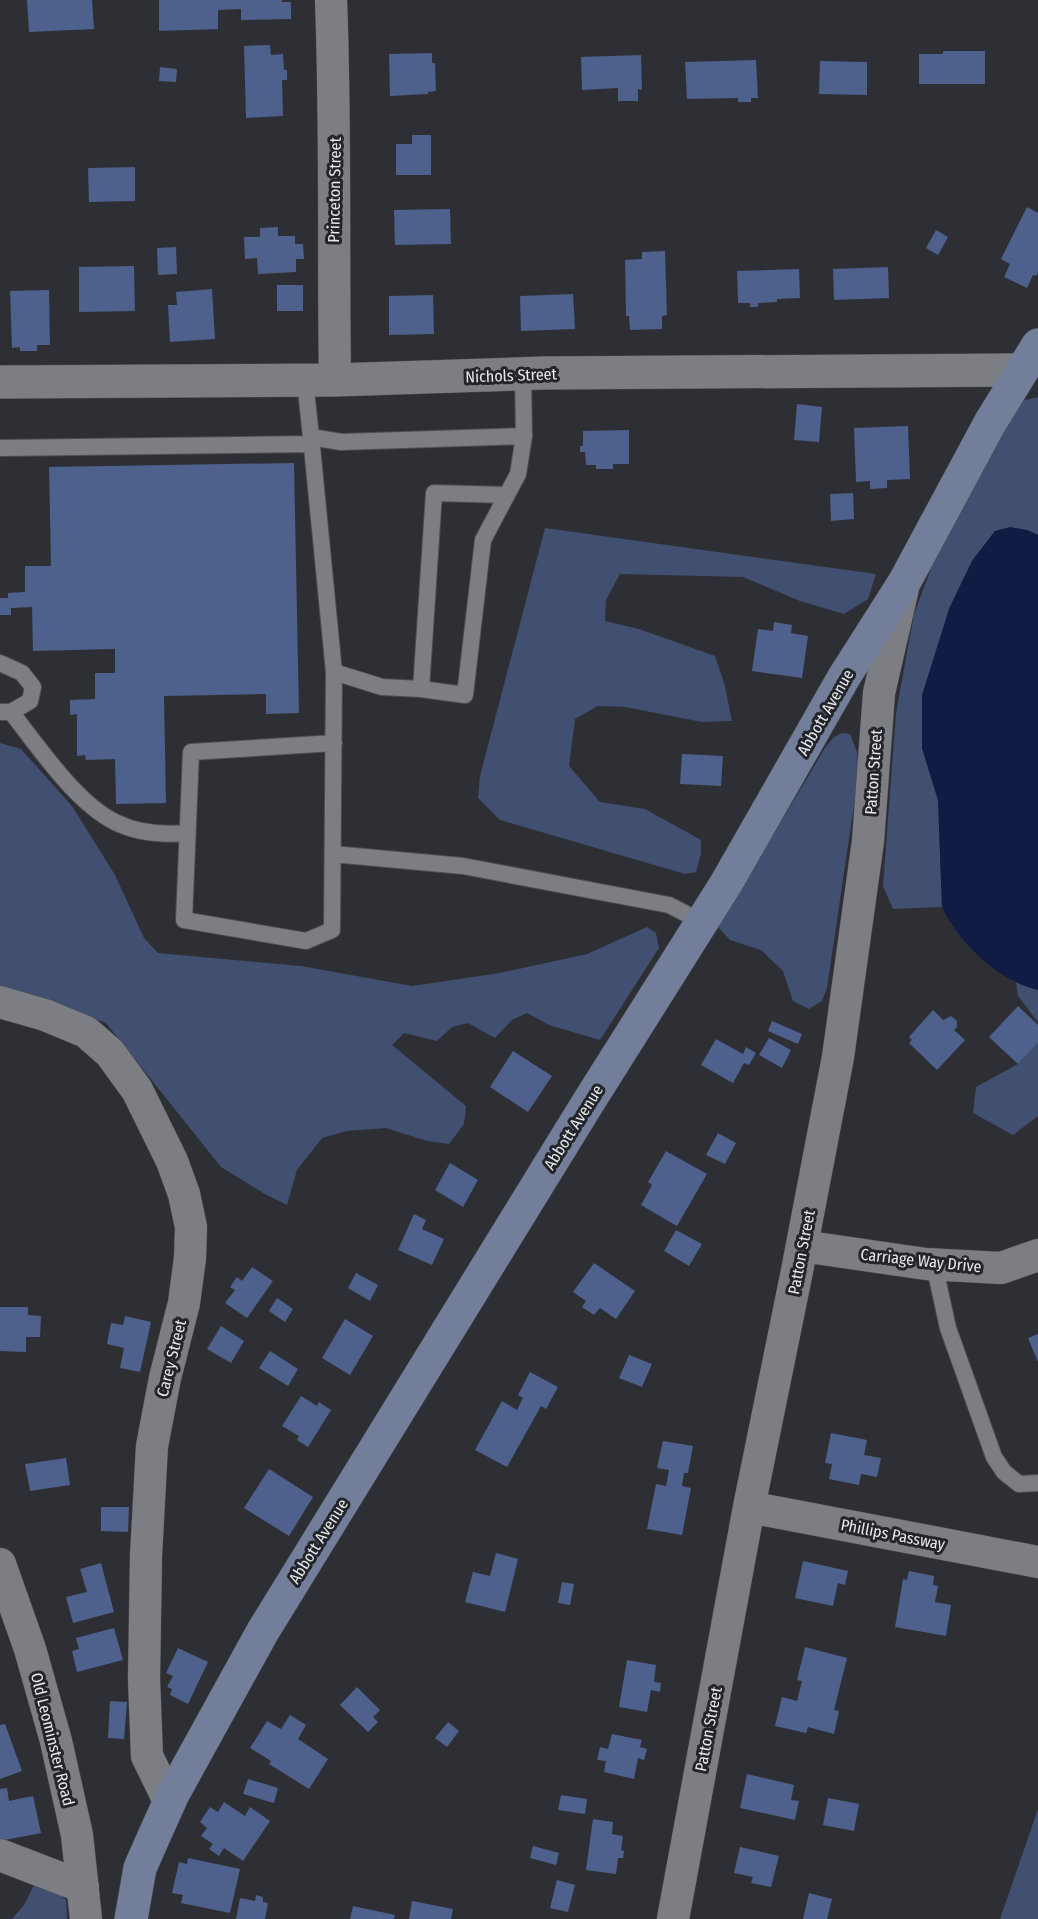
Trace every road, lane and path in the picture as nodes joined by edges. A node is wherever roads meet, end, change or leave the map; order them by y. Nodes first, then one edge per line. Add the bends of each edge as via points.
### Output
1 (331, 0) edge
2 (1030, 358) edge
3 (523, 374) junction
4 (320, 380) junction
5 (0, 382) edge
6 (524, 436) junction
7 (311, 441) junction
8 (0, 448) edge
9 (506, 495) junction
10 (905, 581) junction
11 (0, 663) edge
12 (334, 672) junction
13 (420, 689) junction
14 (5, 712) edge
15 (334, 743) junction
16 (187, 833) junction
17 (333, 855) junction
18 (702, 922) junction
19 (0, 1002) edge
20 (802, 1246) junction
21 (1038, 1255) edge
22 (934, 1264) junction
23 (1038, 1483) edge
24 (749, 1507) junction
25 (1038, 1562) edge
26 (0, 1564) edge
27 (169, 1801) junction
28 (0, 1855) edge
29 (83, 1887) junction
30 (86, 1919) edge
31 (131, 1919) edge
32 (673, 1919) edge

1 - 4 street, Princeton Street via 335,101 333,253
2 - 3 street, Nichols Street
2 - 10 main road, Abbott Avenue via 990,423
3 - 4 street, Nichols Street
3 - 6 lane
4 - 5 street, Nichols Street
4 - 7 lane
6 - 7 lane
6 - 9 lane via 518,474
7 - 8 lane
7 - 12 lane
9 - 13 lane via 483,540 465,695
9 - 13 lane via 434,494
10 - 18 main road, Abbott Avenue via 844,677
10 - 20 street, Patton Street via 879,693 867,853 838,1057
11 - 14 lane via 22,673 33,687 30,701
12 - 13 lane via 382,687
12 - 15 lane
14 - 16 lane via 95,809 116,822 162,835
15 - 16 lane via 191,752
15 - 17 lane
16 - 17 lane via 184,920 306,941 332,930
17 - 18 lane via 463,866 669,905
18 - 27 main road, Abbott Avenue via 269,1621
19 - 27 street, Carey Street via 86,1032 110,1053 137,1090 172,1161 191,1227 184,1303 152,1446 146,1556 147,1756
20 - 22 street, Carriage Way Drive
20 - 24 street, Patton Street
21 - 22 street, Carriage Way Drive via 1001,1268
22 - 23 lane via 948,1328 994,1456 1004,1472 1019,1484
24 - 25 street, Phillips Passway
24 - 32 street, Patton Street
26 - 29 street, Old Leominster Road via 56,1741 77,1835
27 - 31 main road, Abbott Avenue via 140,1868
28 - 29 street
29 - 30 street, Old Leominster Road

